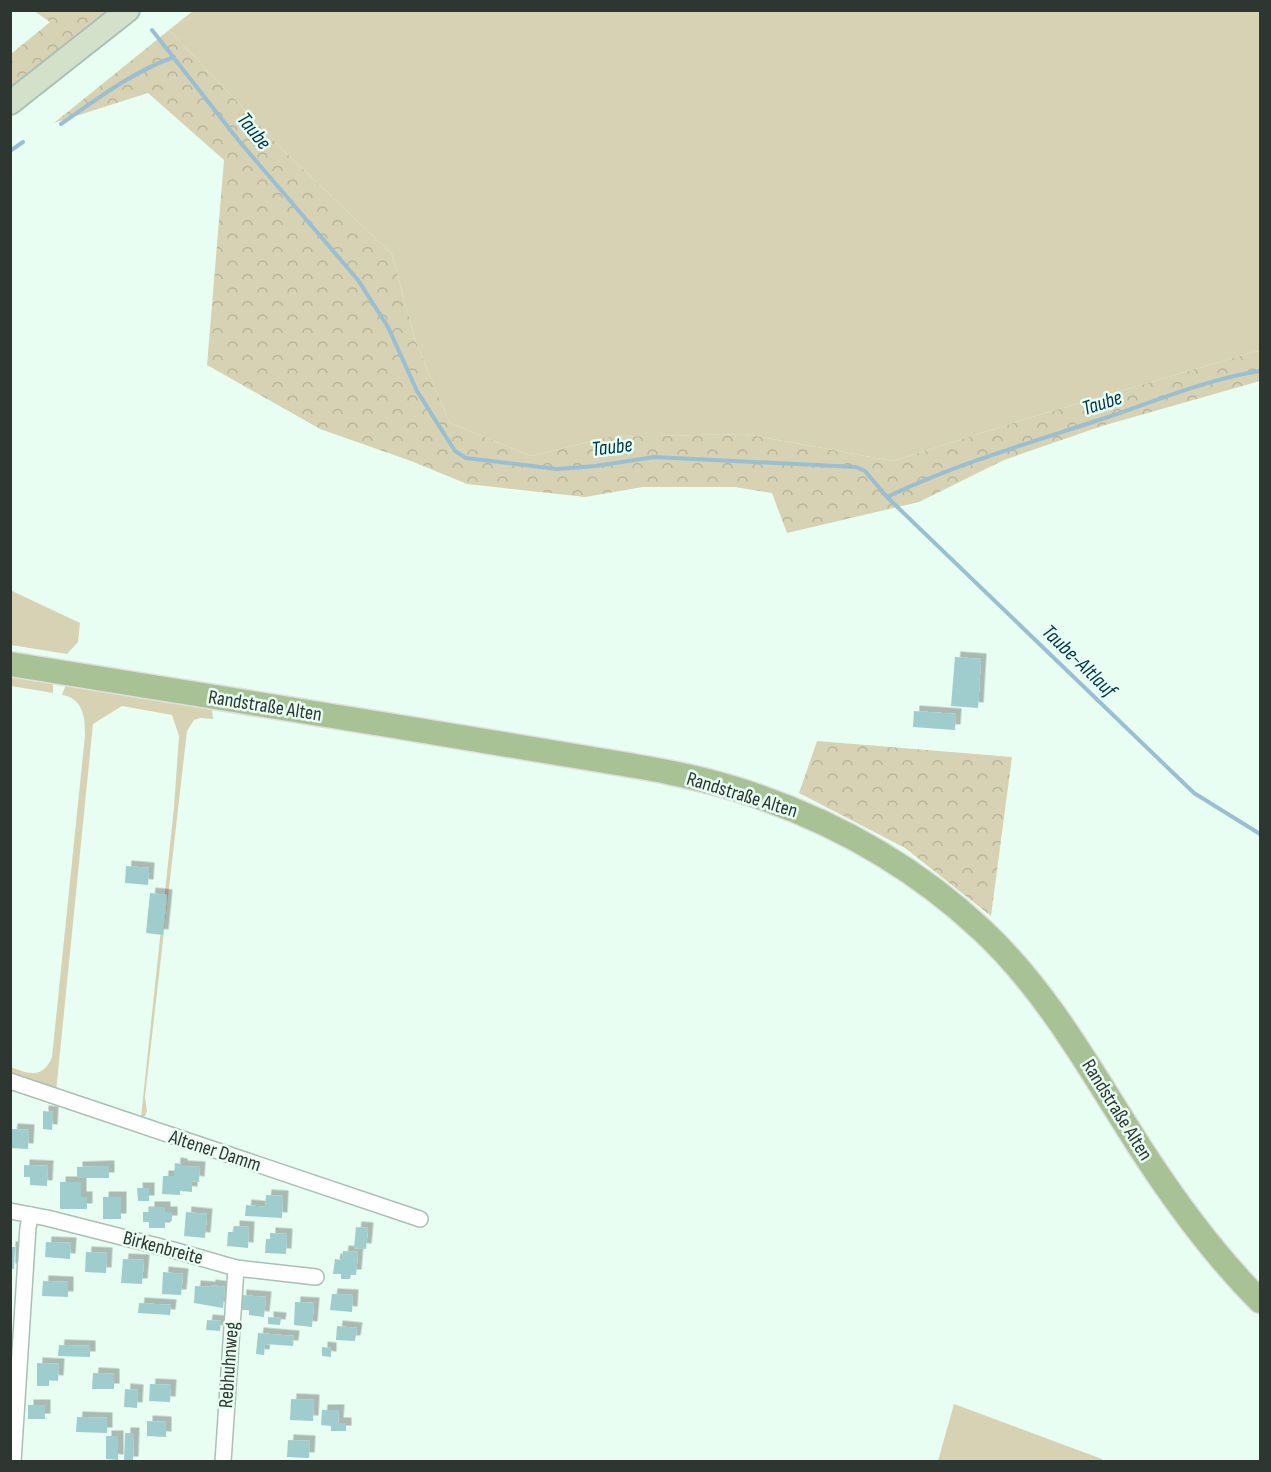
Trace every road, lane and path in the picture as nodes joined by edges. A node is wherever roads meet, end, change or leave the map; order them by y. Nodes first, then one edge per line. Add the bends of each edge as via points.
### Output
1 (128, 10) edge
2 (10, 103) edge
3 (10, 664) edge
4 (10, 1081) edge
5 (10, 1211) edge
6 (31, 1215) junction
7 (420, 1220) dead end
8 (236, 1268) junction
9 (316, 1277) dead end
10 (1260, 1301) edge
11 (13, 1461) edge
12 (223, 1461) edge

1 - 2 main road
3 - 10 main road, Randstraße Alten via 678,775 778,803 837,830 928,885 1008,957 1060,1022 1191,1222
4 - 7 street, Altener Damm
5 - 6 street, Birkenbreite
6 - 8 street, Birkenbreite
6 - 11 street
8 - 9 street, Birkenbreite
8 - 12 street, Rebhuhnweg

